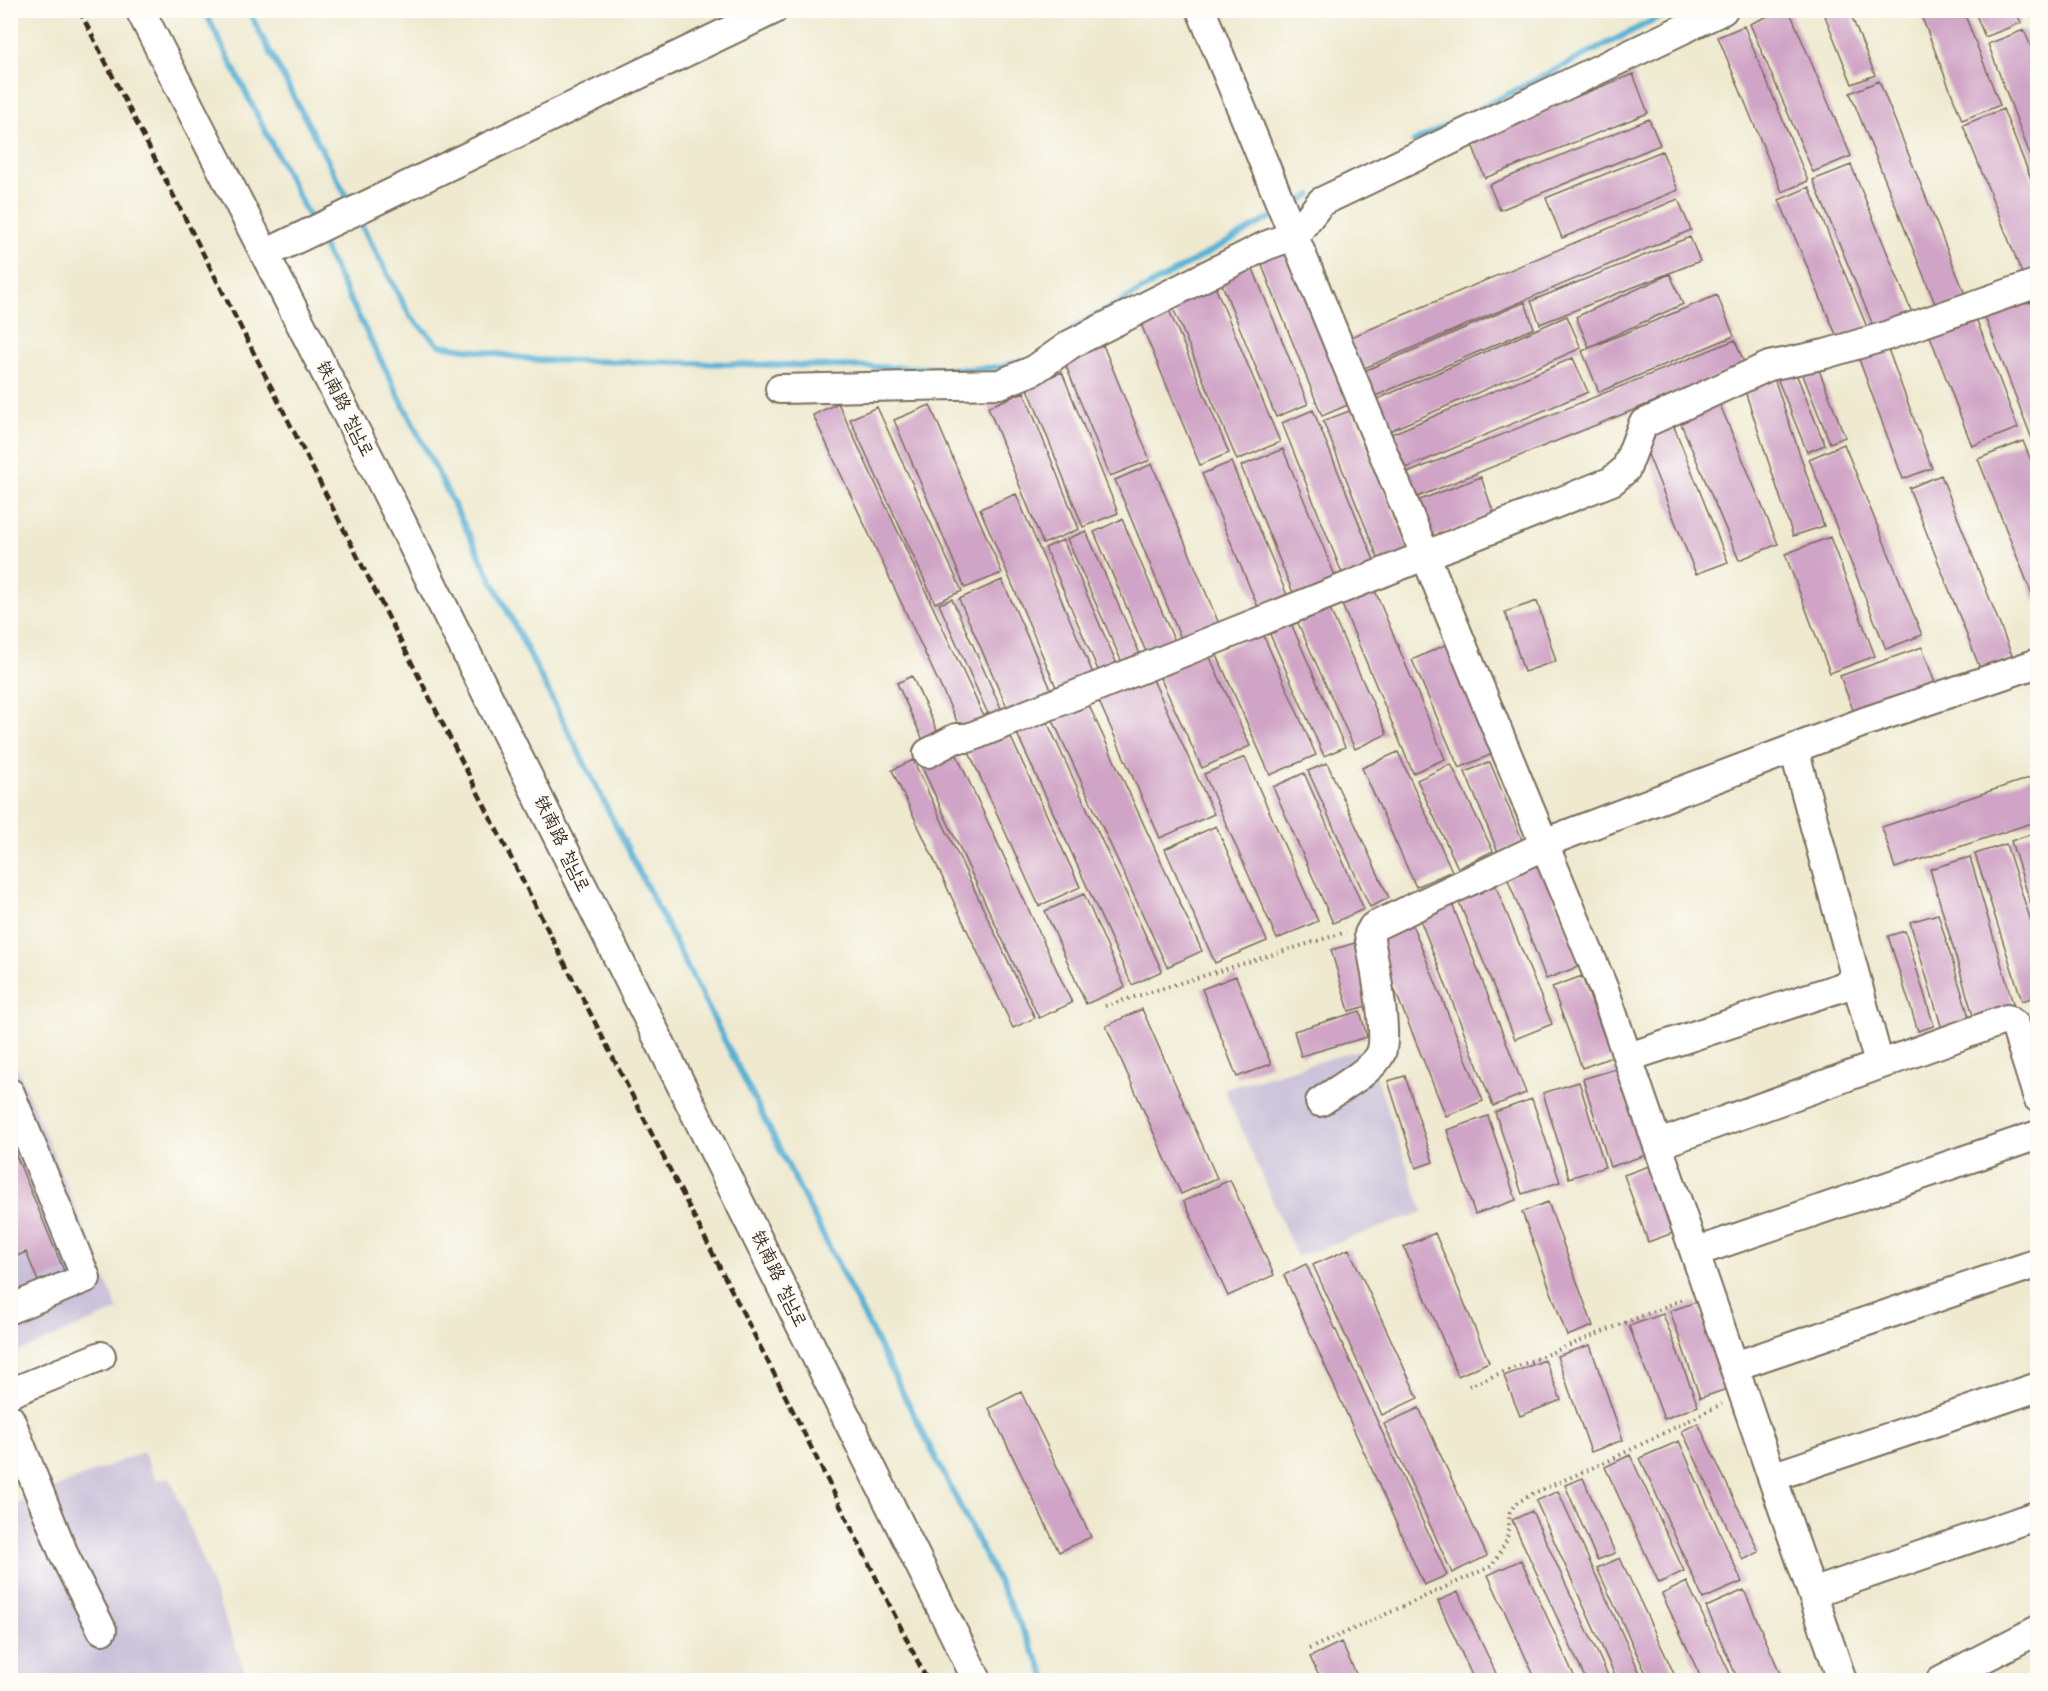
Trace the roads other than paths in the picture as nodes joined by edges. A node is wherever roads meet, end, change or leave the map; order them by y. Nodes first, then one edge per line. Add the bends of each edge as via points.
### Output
1 (140, 10) edge
2 (773, 10) edge
3 (1201, 10) edge
4 (1723, 10) edge
5 (1287, 216) junction
6 (265, 254) junction
7 (2037, 283) edge
8 (780, 389) dead end
9 (1426, 554) junction
10 (2037, 663) edge
11 (1794, 749) junction
12 (928, 753) dead end
13 (1545, 844) junction
14 (1857, 982) junction
15 (1629, 1057) junction
16 (1879, 1064) junction
17 (10, 1093) edge
18 (2037, 1098) edge
19 (1320, 1102) dead end
20 (2037, 1135) edge
21 (1659, 1144) junction
22 (1696, 1252) junction
23 (2037, 1263) edge
24 (10, 1309) edge
25 (101, 1356) dead end
26 (1735, 1366) junction
27 (2037, 1387) edge
28 (10, 1393) edge
29 (10, 1419) edge
30 (1772, 1477) junction
31 (2037, 1515) edge
32 (1812, 1593) junction
33 (102, 1630) dead end
34 (2037, 1630) edge
35 (977, 1680) edge
36 (1842, 1680) edge
37 (1941, 1680) edge

1 - 6 street, 铁南路 철남로
2 - 6 street
3 - 5 street
4 - 5 street
5 - 8 street via 1265,246 1071,344 1034,370 1000,384
5 - 9 street
6 - 35 street, 铁南路 철남로
7 - 9 street via 1883,337 1748,373 1643,424 1626,469 1612,480
9 - 12 street via 968,738 956,738
9 - 13 street
10 - 11 street
11 - 13 street
11 - 14 street
13 - 15 street
13 - 19 street via 1373,927 1369,934 1383,1024 1381,1053
14 - 15 street
14 - 16 street
15 - 21 street
16 - 18 street via 2007,1019 2015,1025
16 - 21 street
17 - 24 street via 86,1278
20 - 22 street
21 - 22 street
22 - 26 street
23 - 26 street
25 - 28 street
26 - 30 street
27 - 30 street
29 - 33 street via 65,1557
30 - 32 street
31 - 32 street
32 - 36 street
34 - 37 street

